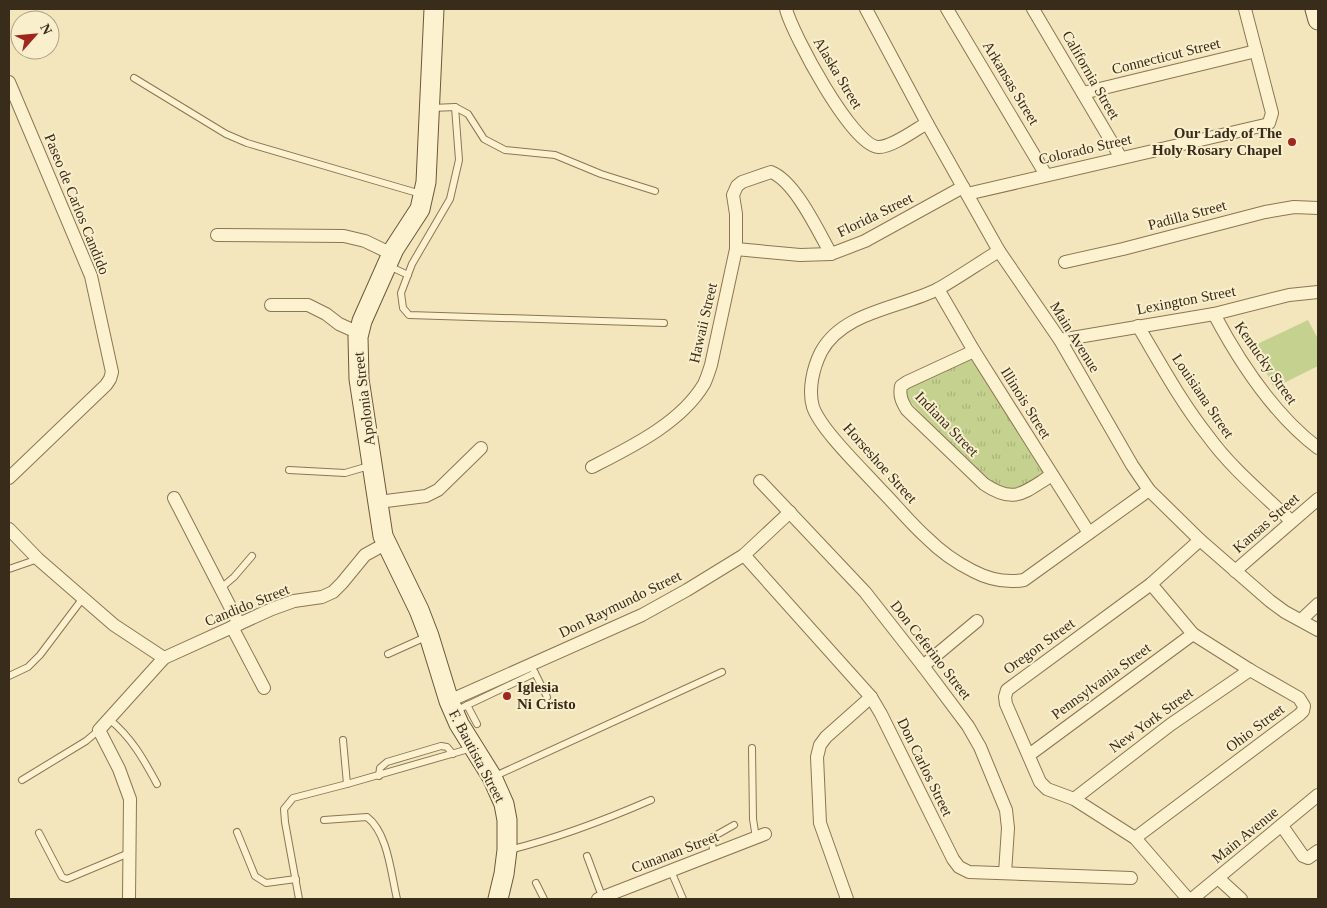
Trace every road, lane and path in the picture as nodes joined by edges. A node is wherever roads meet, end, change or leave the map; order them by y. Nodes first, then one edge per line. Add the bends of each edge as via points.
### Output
1 (434, 9) edge
2 (786, 9) edge
3 (866, 9) edge
4 (948, 9) edge
5 (1033, 9) edge
6 (1244, 9) edge
7 (1315, 9) edge
8 (1318, 20) edge
9 (1256, 51) junction
10 (134, 78) dead end
11 (9, 82) edge
12 (1083, 93) junction
13 (429, 108) junction
14 (455, 108) junction
15 (927, 123) junction
16 (1121, 158) junction
17 (1046, 174) junction
18 (655, 190) dead end
19 (965, 190) junction
20 (424, 195) junction
21 (1318, 208) edge
22 (217, 235) dead end
23 (736, 249) junction
24 (1000, 251) junction
25 (831, 254) junction
26 (389, 259) junction
27 (1065, 262) dead end
28 (408, 275) junction
29 (938, 289) junction
30 (1318, 292) edge
31 (271, 305) dead end
32 (1214, 314) junction
33 (664, 323) dead end
34 (1138, 326) junction
35 (359, 333) junction
36 (1060, 340) junction
37 (974, 351) junction
38 (481, 448) dead end
39 (1318, 448) edge
40 (373, 465) junction
41 (592, 467) dead end
42 (289, 470) dead end
43 (1052, 475) junction
44 (9, 478) edge
45 (760, 481) dead end
46 (1149, 490) junction
47 (174, 498) dead end
48 (1318, 499) edge
49 (378, 502) junction
50 (790, 512) junction
51 (1291, 521) junction
52 (9, 529) edge
53 (1089, 533) junction
54 (1200, 540) junction
55 (385, 544) junction
56 (744, 555) junction
57 (252, 556) dead end
58 (38, 559) junction
59 (9, 569) edge
60 (1234, 571) junction
61 (1151, 584) junction
62 (221, 588) junction
63 (83, 598) junction
64 (1318, 604) edge
65 (1301, 620) junction
66 (977, 621) dead end
67 (236, 626) junction
68 (1318, 630) edge
69 (1193, 634) junction
70 (429, 636) junction
71 (388, 654) dead end
72 (164, 658) junction
73 (923, 666) junction
74 (533, 669) junction
75 (1250, 670) junction
76 (722, 672) dead end
77 (9, 676) edge
78 (264, 688) dead end
79 (547, 697) dead end
80 (871, 697) junction
81 (457, 706) junction
82 (109, 719) junction
83 (477, 724) dead end
84 (99, 730) junction
85 (343, 740) dead end
86 (473, 748) junction
87 (752, 748) dead end
88 (453, 754) junction
89 (1029, 755) junction
90 (379, 776) junction
91 (492, 777) junction
92 (22, 780) dead end
93 (157, 784) dead end
94 (347, 784) junction
95 (1318, 795) edge
96 (1074, 799) junction
97 (651, 800) dead end
98 (324, 820) dead end
99 (734, 825) dead end
100 (1282, 826) junction
101 (237, 832) dead end
102 (39, 833) dead end
103 (760, 836) joint
104 (1136, 838) junction
105 (507, 850) junction
106 (1318, 851) edge
107 (129, 853) junction
108 (714, 854) junction
109 (587, 856) dead end
110 (671, 871) junction
111 (1005, 873) junction
112 (1131, 878) dead end
113 (1218, 878) junction
114 (296, 879) junction
115 (536, 883) dead end
116 (129, 899) edge
117 (300, 899) edge
118 (397, 899) edge
119 (498, 899) edge
120 (544, 899) edge
121 (601, 899) edge
122 (683, 899) edge
123 (847, 899) edge
124 (1188, 899) edge
125 (1192, 899) edge
126 (1241, 899) edge

1 - 13 main road, Apolonia Street
2 - 15 street, Alaska Street via 836,106 869,144 878,147 888,144
3 - 15 street, Main Avenue
4 - 17 street, Arkansas Street
5 - 12 street, California Street
6 - 9 street, Colorado Street
7 - 8 main road
9 - 12 street, Connecticut Street
9 - 16 street, Colorado Street via 1272,113 1269,123
10 - 20 lane via 221,132 247,143
11 - 44 street, Paseo de Carlos Candido via 91,276 112,372 106,385
12 - 16 street, California Street
13 - 14 lane
13 - 20 main road, Apolonia Street
14 - 18 lane via 468,114 484,139 505,150 555,155 601,174
14 - 28 lane via 459,160 450,199
15 - 19 street, Main Avenue
16 - 17 street, Colorado Street
17 - 19 street, Colorado Street
19 - 24 street, Main Avenue
19 - 25 street, Florida Street via 865,241
20 - 26 main road, Apolonia Street via 420,209
21 - 27 street, Padilla Street via 1294,207 1265,212
22 - 26 street via 344,236 365,241
23 - 25 street, Florida Street via 800,255
23 - 25 street, Hawaii Street via 735,190 742,182 771,172 788,183
23 - 41 street, Hawaii Street via 711,365 704,383 678,415 632,446
24 - 29 street, Horseshoe Street
24 - 36 street, Main Avenue
26 - 28 lane
26 - 35 main road, Apolonia Street
28 - 33 lane via 401,293 402,308 409,315
29 - 37 street, Illinois Street
29 - 53 street, Horseshoe Street via 869,314 837,332 820,354 810,388 817,416 927,539 974,572 1005,582 1024,580
30 - 32 street, Lexington Street via 1290,295
31 - 35 street via 308,305
32 - 34 street, Lexington Street
32 - 39 street, Kentucky Street via 1269,400
34 - 36 street, Lexington Street
34 - 51 street, Louisiana Street via 1208,437
35 - 40 main road, Apolonia Street via 359,379
36 - 46 street, Main Avenue
37 - 43 street, Illinois Street
37 - 43 street, Indiana Street via 901,386 901,401 963,464 997,493 1012,496
38 - 49 street via 438,490 426,496
40 - 42 lane via 345,473
40 - 49 main road, Apolonia Street
43 - 53 street, Illinois Street
45 - 50 street, Don Ceferino Street
46 - 53 street, Horseshoe Street
46 - 54 street, Main Avenue
47 - 62 street
48 - 51 street, Kansas Street
49 - 55 main road, Apolonia Street
50 - 56 street, Don Raymundo Street
50 - 73 street, Don Ceferino Street via 865,592
51 - 60 street, Kansas Street
52 - 58 street
54 - 60 street, Main Avenue
54 - 61 street, Oregon Street
55 - 67 street, Candido Street via 365,555 333,592 294,601
55 - 70 main road, Apolonia Street
56 - 74 street, Don Raymundo Street via 642,615
56 - 80 street, Don Carlos Street
57 - 62 lane
58 - 59 lane
58 - 63 street
60 - 65 street, Main Avenue via 1270,601
61 - 69 street, Ohio Street
61 - 89 street, Oregon Street via 1007,690 1006,704
62 - 67 street
63 - 72 street via 114,625
63 - 77 lane via 28,667
64 - 65 street
65 - 68 street, Main Avenue
66 - 73 street
67 - 72 street, Candido Street
67 - 78 street
69 - 75 street, Ohio Street
69 - 89 street, Pennsylvania Street
70 - 71 lane
70 - 81 main road, Apolonia Street
72 - 82 street, Candido Street
73 - 111 street, Don Ceferino Street via 968,726 1000,793 1008,828
74 - 79 lane
74 - 81 street, Don Raymundo Street
74 - 81 lane
75 - 96 street, New York Street via 1170,725
75 - 104 street, Ohio Street via 1299,698 1303,711
76 - 91 lane
80 - 111 street, Don Carlos Street via 955,863 969,872
80 - 123 street via 826,737 817,757 820,822
81 - 83 lane
81 - 86 main road, F. Bautista Street
82 - 84 street, Candido Street
82 - 93 lane via 141,753
84 - 92 lane
84 - 107 street via 130,799
85 - 94 lane
86 - 88 lane
86 - 91 main road, F. Bautista Street
87 - 103 lane via 753,819
88 - 90 lane
88 - 90 lane via 441,746 423,751 388,762 380,768
89 - 96 street, Oregon Street via 1040,782 1047,789
90 - 94 lane
91 - 105 main road, F. Bautista Street via 506,812
94 - 114 lane via 293,798 284,809
95 - 100 street, Main Avenue
96 - 104 street, Oregon Street
97 - 105 lane via 542,842
98 - 118 lane via 367,817 374,822 382,839
99 - 108 lane via 711,838
100 - 106 street via 1303,856 1308,858
100 - 113 street, Main Avenue
101 - 114 lane via 253,873 259,879 266,883
102 - 107 lane via 62,877 67,879
103 - 108 street, Cunanan Street
104 - 124 street, Oregon Street
105 - 119 main road, F. Bautista Street
107 - 116 street
108 - 110 street, Cunanan Street
109 - 121 lane
110 - 121 street, Cunanan Street
110 - 122 lane
111 - 112 street, Don Carlos Street
113 - 125 street, Main Avenue
113 - 126 street
114 - 117 lane
115 - 120 lane

